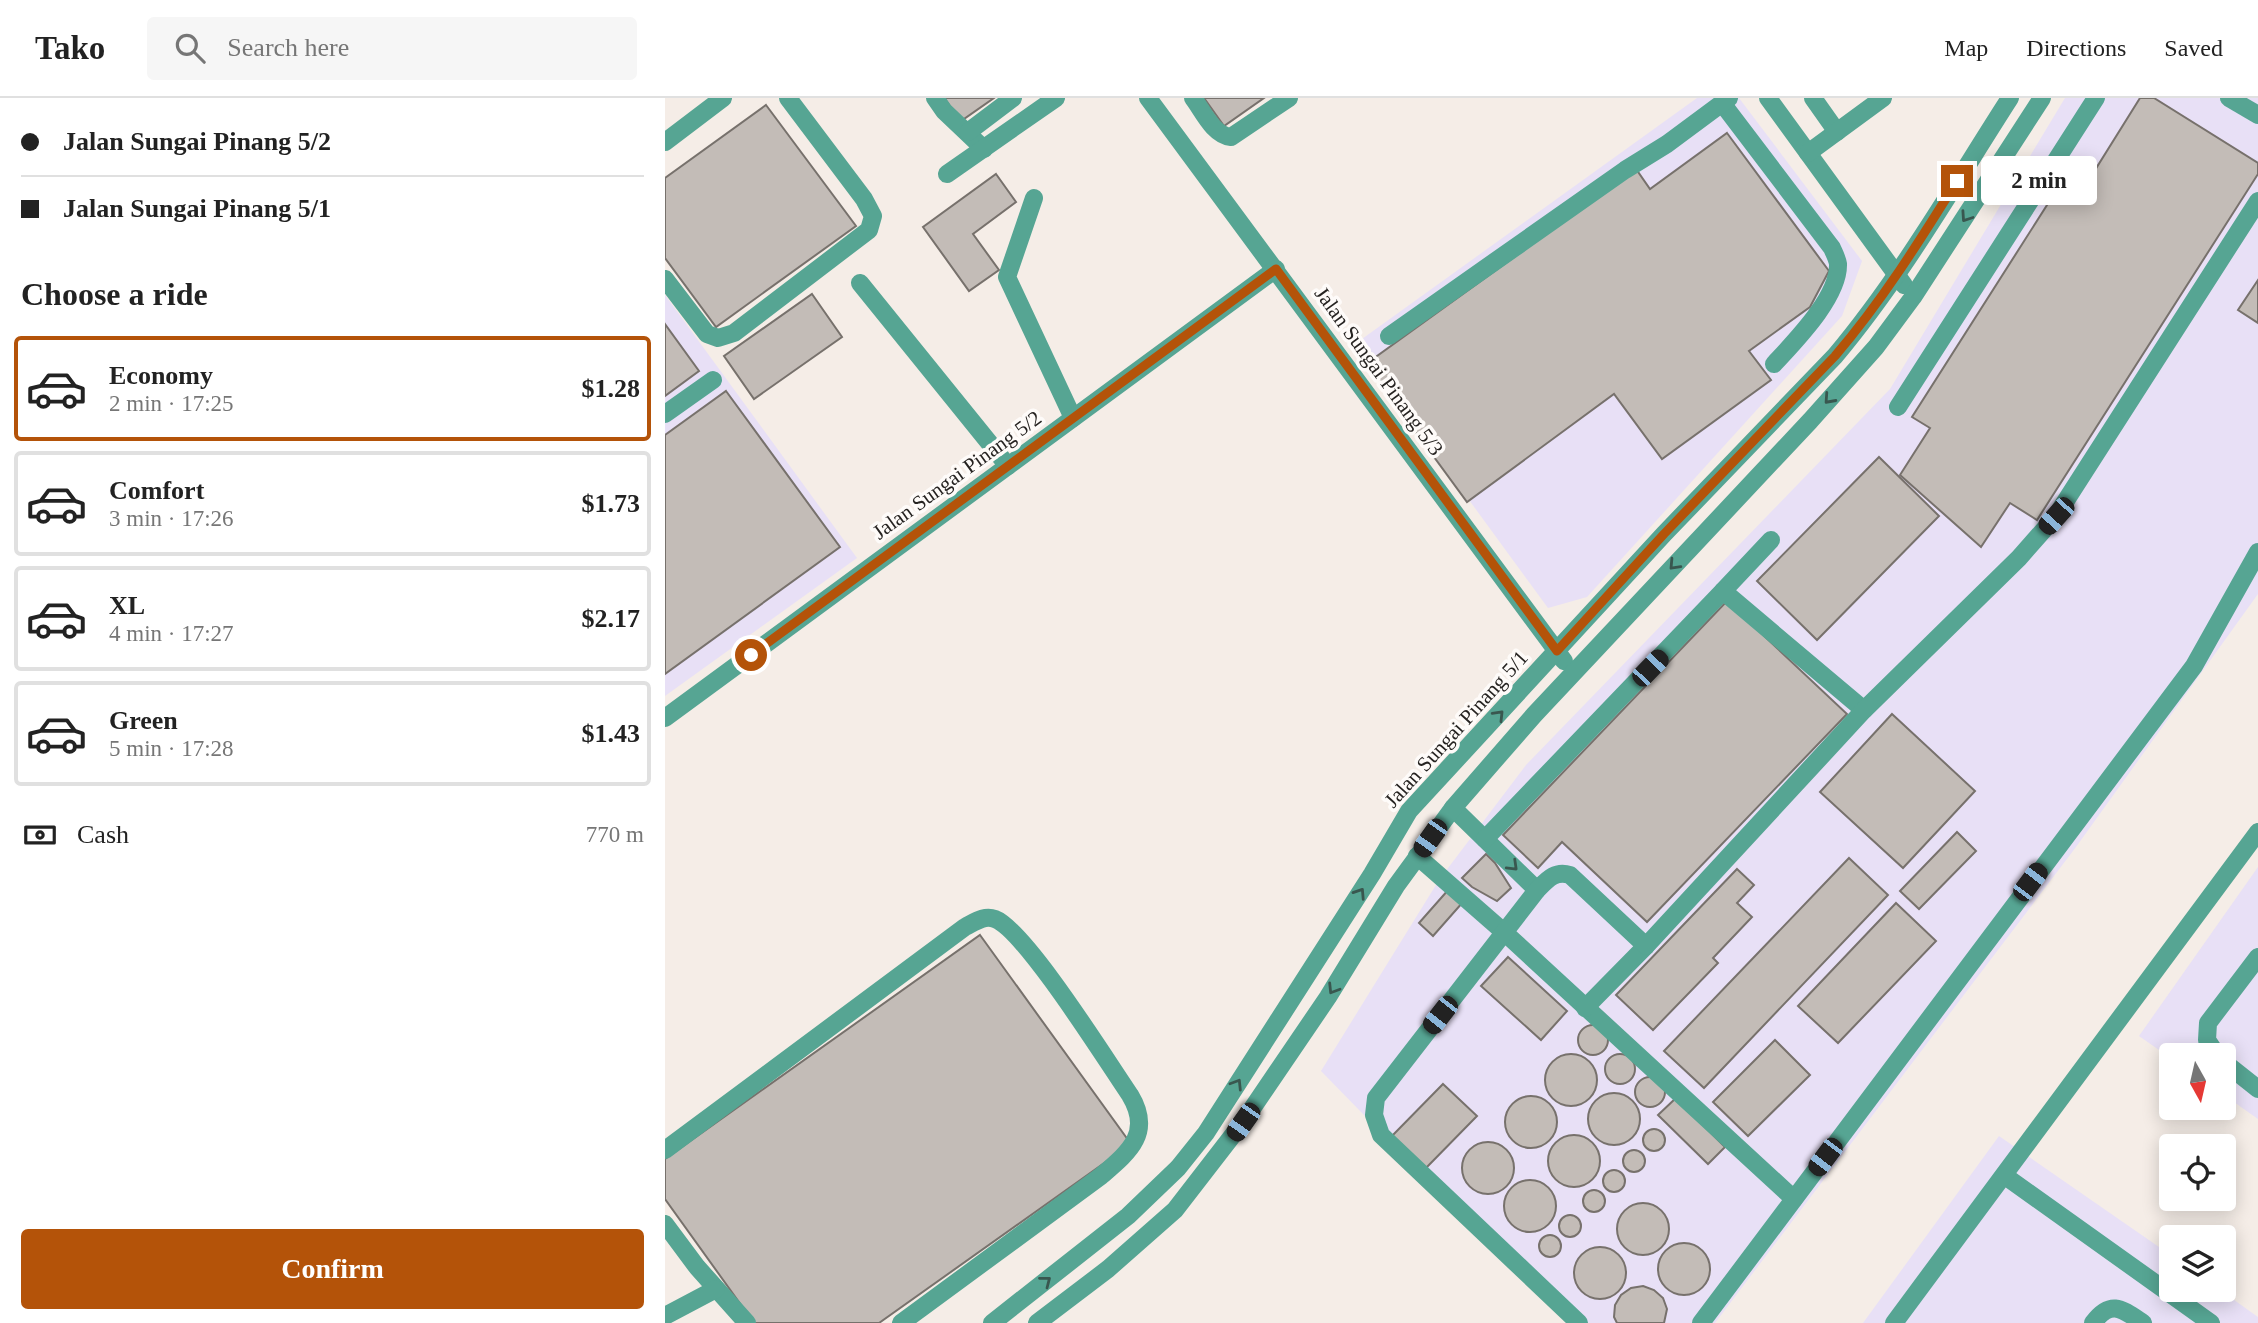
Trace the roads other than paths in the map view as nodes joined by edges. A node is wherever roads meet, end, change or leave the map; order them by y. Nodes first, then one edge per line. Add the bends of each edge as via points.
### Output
1 (723, 98) edge
2 (788, 98) edge
3 (935, 98) edge
4 (1013, 98) edge
5 (1148, 98) edge
6 (1193, 98) edge
7 (1289, 98) edge
8 (1768, 98) edge
9 (1813, 98) edge
10 (1883, 98) edge
11 (2010, 98) edge
12 (2042, 98) edge
13 (2096, 98) edge
14 (2228, 98) edge
15 (1047, 101) edge
16 (1726, 101) edge
17 (2258, 115) edge
18 (968, 132) junction
19 (1837, 132) junction
20 (665, 142) edge
21 (984, 149) junction
22 (1808, 153) junction
23 (947, 174) dead end
24 (1034, 198) dead end
25 (2258, 201) edge
26 (1276, 269) junction
27 (1898, 276) junction
28 (665, 279) edge
29 (860, 283) dead end
30 (1913, 296) junction
31 (1389, 336) dead end
32 (1774, 364) dead end
33 (713, 380) dead end
34 (1898, 407) dead end
35 (665, 414) edge
36 (1073, 418) junction
37 (1008, 466) junction
38 (1771, 540) dead end
39 (2258, 552) edge
40 (1723, 591) junction
41 (1557, 651) junction
42 (1573, 673) junction
43 (1864, 710) junction
44 (665, 718) edge
45 (1453, 808) junction
46 (2258, 832) edge
47 (1485, 839) junction
48 (1417, 856) junction
49 (1537, 890) junction
50 (1505, 933) junction
51 (1646, 946) junction
52 (2258, 957) edge
53 (1585, 1008) junction
54 (2209, 1043) edge
55 (2237, 1072) edge
56 (2258, 1089) edge
57 (665, 1150) edge
58 (2005, 1176) junction
59 (1794, 1199) junction
60 (665, 1224) edge
61 (716, 1289) junction
62 (674, 1317) edge
63 (747, 1323) edge
64 (901, 1323) edge
65 (992, 1323) edge
66 (1037, 1323) edge
67 (1579, 1323) edge
68 (1701, 1323) edge
69 (1894, 1323) edge
70 (2093, 1323) edge
71 (2143, 1323) edge
72 (2211, 1323) edge

1 - 20 street
2 - 28 street via 864,199 873,216 869,230 734,334 718,338 707,334
3 - 18 street
4 - 18 street
5 - 26 street, Jalan Sungai Pinang 5/3
6 - 7 street via 1217,131 1231,137
8 - 22 street
9 - 19 street
10 - 19 street
11 - 27 street, Jalan Sungai Pinang 5/1
12 -> 30 street
13 - 34 street
14 - 17 street
15 - 21 street
16 - 31 street
16 - 32 street via 1832,248 1838,264 1831,289 1818,310
18 - 21 street
19 - 22 street
21 - 23 street
22 - 27 street
24 - 36 street via 1007,277
25 - 43 street via 2056,516
26 - 36 street, Jalan Sungai Pinang 5/2
26 - 41 street, Jalan Sungai Pinang 5/3
27 - 30 street
27 - 41 street, Jalan Sungai Pinang 5/1 via 1835,356
29 - 37 street
30 -> 42 street via 1810,421
33 - 35 street
36 - 37 street, Jalan Sungai Pinang 5/2
37 - 44 street, Jalan Sungai Pinang 5/2
38 - 40 street
39 - 59 street via 2194,666
40 - 43 street
40 - 47 street
41 - 42 street, Jalan Sungai Pinang 5/3
65 -> 41 street, Jalan Sungai Pinang 5/1 via 1128,1216 1178,1168 1206,1133 1409,811
42 - 45 street
43 - 51 street
45 - 47 street
45 - 48 street
46 - 58 street
47 -> 49 street
48 - 50 street
48 -> 66 street via 1224,1150 1175,1210
49 - 50 street
49 - 51 street via 1552,875 1570,874
50 - 53 street
50 - 67 street via 1376,1098 1374,1115 1381,1135
51 - 53 street
52 - 54 street via 2208,1023
53 - 59 street
55 - 56 street
57 - 64 street via 965,927 982,918 1002,922 1061,993 1130,1095 1137,1106 1139,1133 1123,1157 1101,1176
58 - 69 street
58 - 72 street
59 - 68 street
60 - 61 street
61 - 62 street
61 - 63 street
70 - 71 street via 2101,1312 2116,1307

